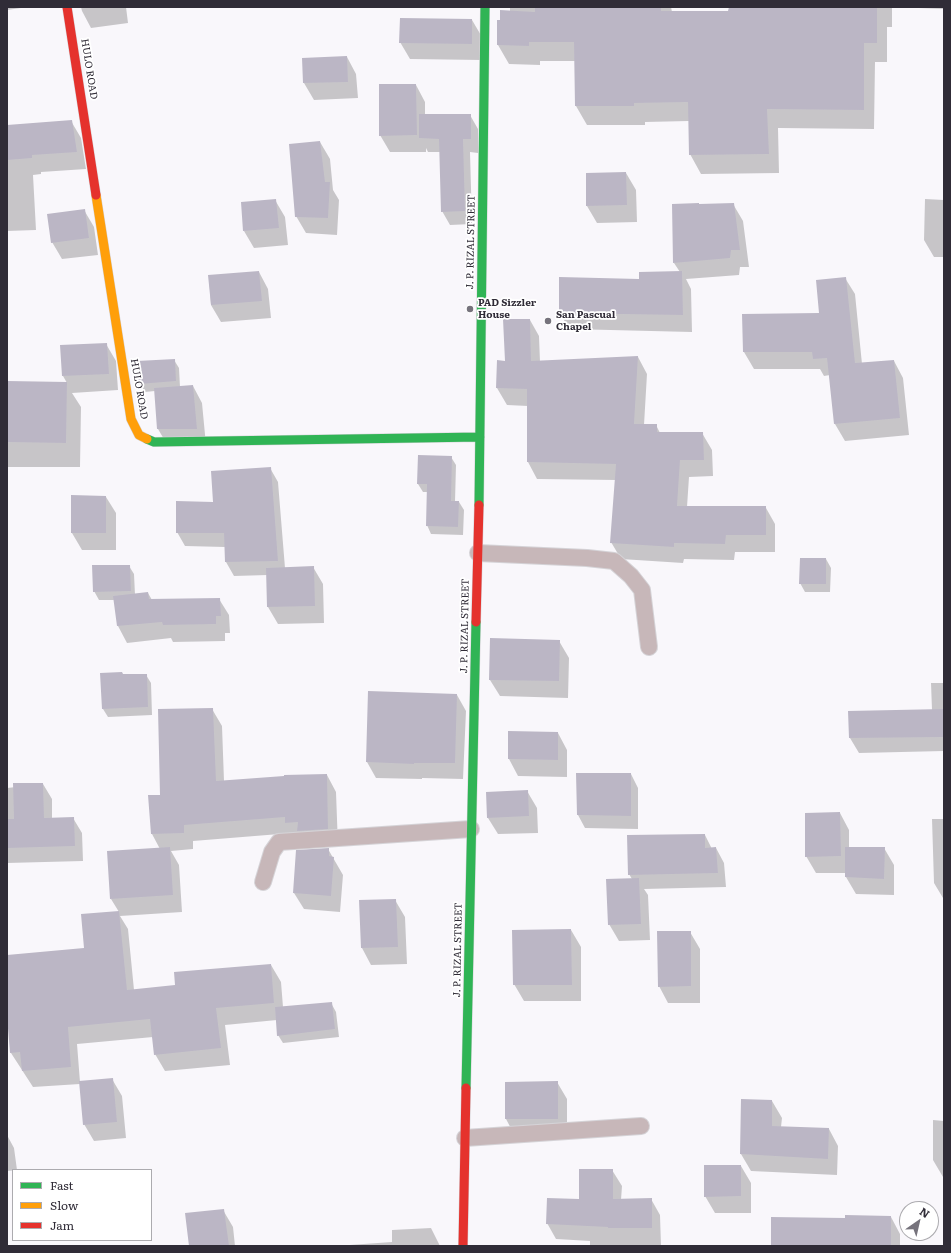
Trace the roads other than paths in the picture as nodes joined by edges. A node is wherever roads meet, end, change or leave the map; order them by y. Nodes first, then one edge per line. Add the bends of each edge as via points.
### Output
1 (67, 7) edge
2 (485, 7) edge
3 (480, 437) junction
4 (478, 553) junction
5 (649, 647) dead end
6 (471, 830) junction
7 (263, 882) dead end
8 (641, 1126) dead end
9 (465, 1138) junction
10 (463, 1246) edge

1 - 3 main road, HULO ROAD via 131,419 139,435 154,442
2 - 3 main road, J. P. RIZAL STREET
3 - 4 main road, J. P. RIZAL STREET
4 - 5 lane via 614,561 642,590
4 - 6 main road, J. P. RIZAL STREET
6 - 7 lane via 279,842 272,852
6 - 9 main road, J. P. RIZAL STREET
8 - 9 lane
9 - 10 main road, J. P. RIZAL STREET

